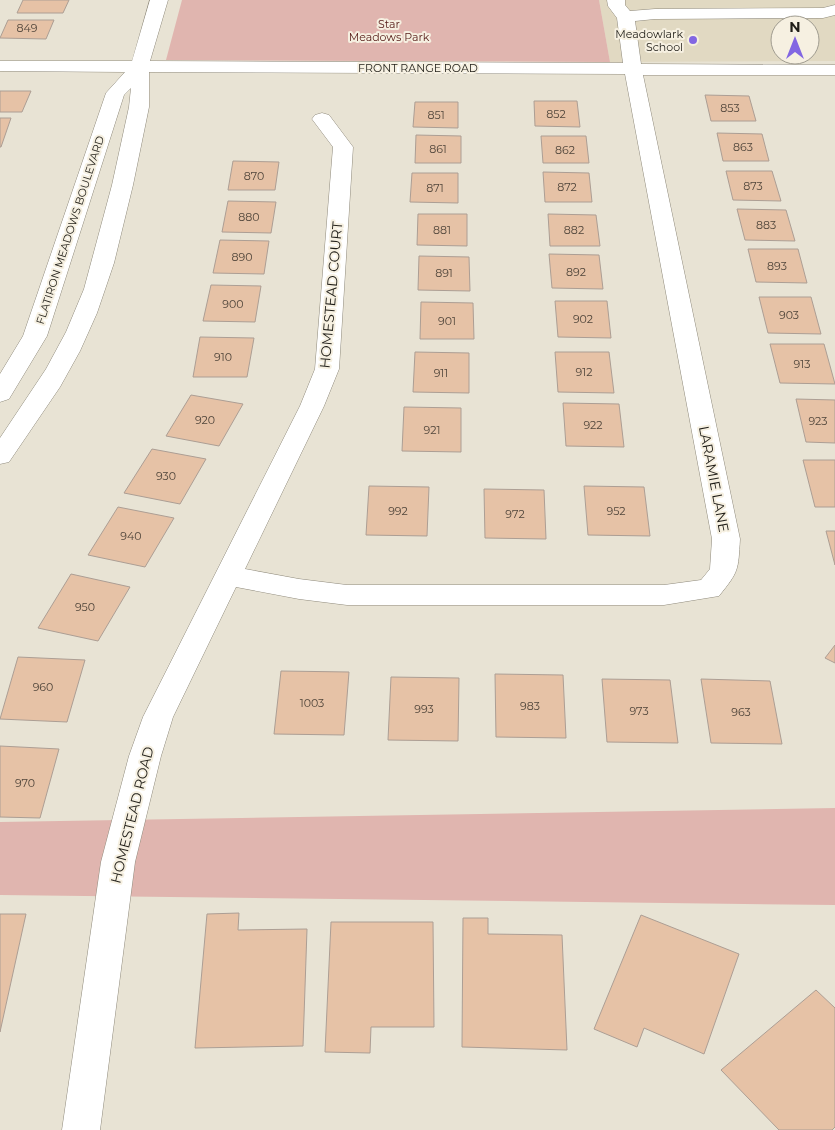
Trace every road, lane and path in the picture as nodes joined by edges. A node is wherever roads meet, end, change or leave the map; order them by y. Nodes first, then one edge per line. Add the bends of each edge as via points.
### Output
1 (160, 0) edge
2 (616, 0) edge
3 (835, 10) edge
4 (626, 17) junction
5 (0, 66) edge
6 (140, 67) junction
7 (633, 69) junction
8 (835, 70) edge
9 (322, 119) dead end
10 (0, 394) edge
11 (0, 456) edge
12 (229, 576) junction
13 (81, 1130) edge

1 - 6 street, FLATIRON MEADOWS BOULEVARD
2 - 4 street
3 - 4 street via 823,13
4 - 7 street, LARAMIE LANE
5 - 6 street, FRONT RANGE ROAD
6 - 7 street, FRONT RANGE ROAD
6 - 10 street, FLATIRON MEADOWS BOULEVARD via 116,93 35,336
6 - 11 street, FLATIRON MEADOWS BOULEVARD via 142,94 126,173 86,313 62,363
7 - 8 street, FRONT RANGE ROAD
7 - 12 street, LARAMIE LANE via 726,539 724,571 709,588 664,595 347,595
9 - 12 street, HOMESTEAD COURT via 343,147 327,369
12 - 13 street, HOMESTEAD ROAD via 158,717 145,756 118,862

